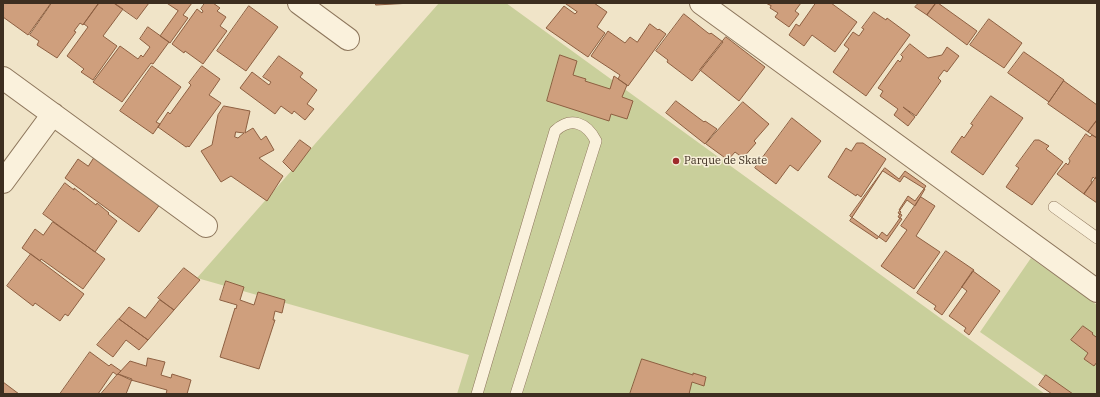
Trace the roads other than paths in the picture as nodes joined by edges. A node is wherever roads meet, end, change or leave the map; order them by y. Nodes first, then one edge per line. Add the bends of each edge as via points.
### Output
1 (299, 3) edge
2 (701, 3) edge
3 (348, 38) dead end
4 (3, 78) edge
5 (53, 114) junction
6 (3, 182) edge
7 (1054, 208) dead end
8 (206, 226) dead end
9 (1097, 238) edge
10 (1097, 291) edge
11 (477, 394) edge
12 (516, 394) edge

1 - 3 street
2 - 10 street
4 - 5 street
5 - 6 street
5 - 8 street
7 - 9 lane
11 - 12 lane via 555,131 566,124 580,124 587,128 596,141

